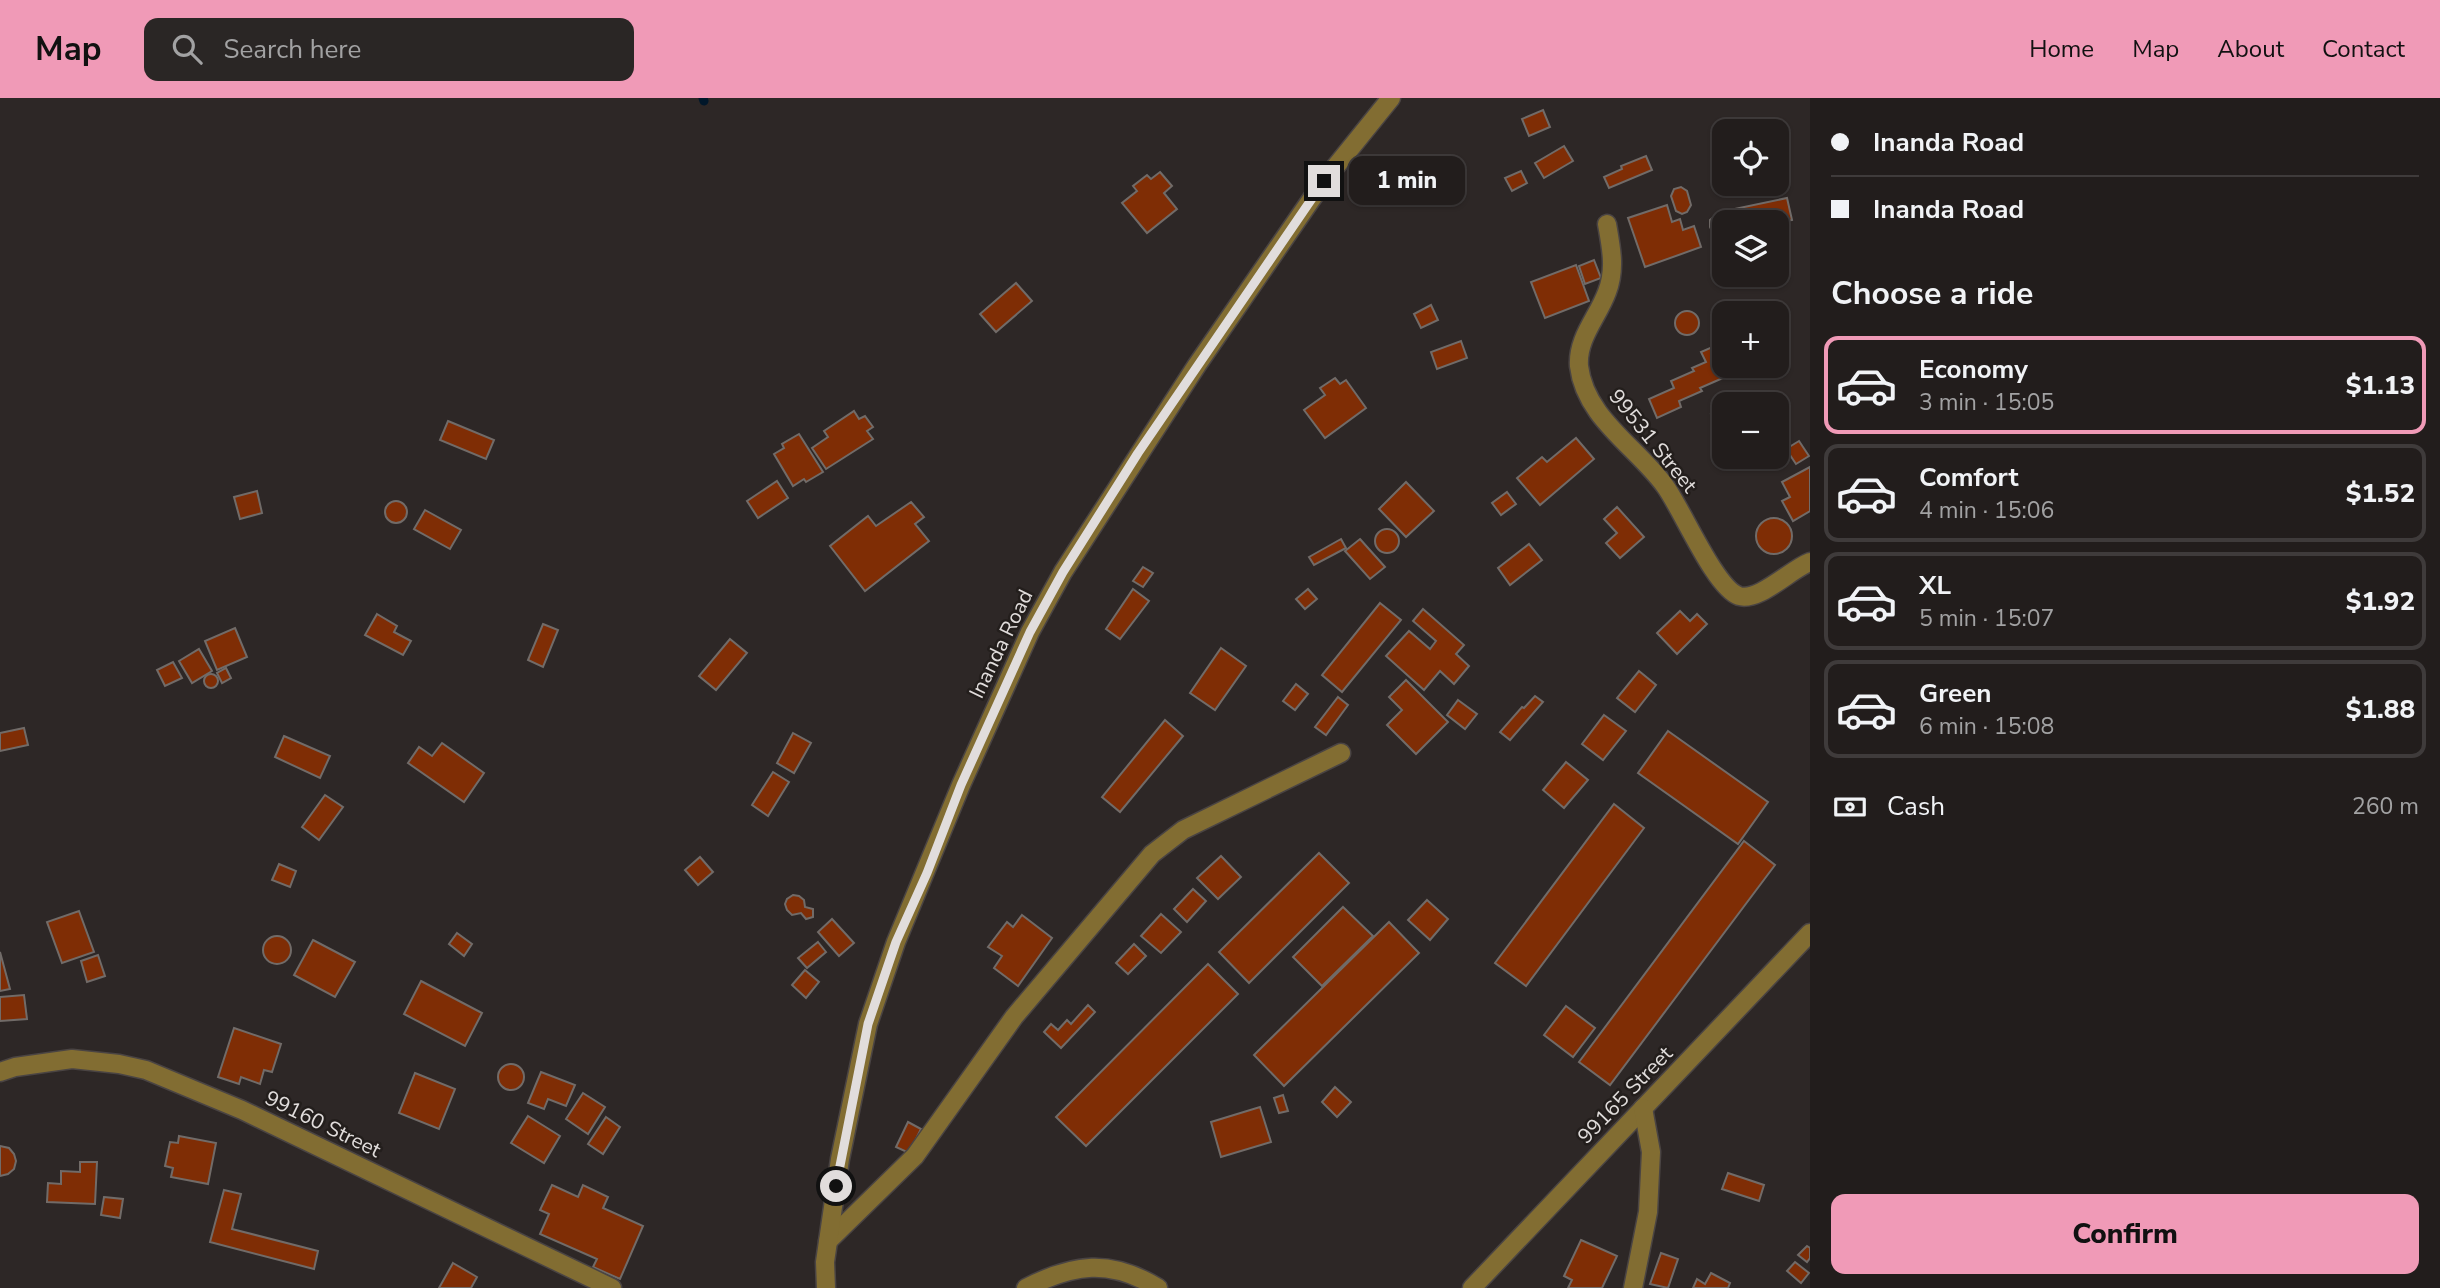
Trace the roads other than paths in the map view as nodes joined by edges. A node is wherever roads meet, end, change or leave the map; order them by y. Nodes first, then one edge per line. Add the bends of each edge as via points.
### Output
1 (1391, 98) edge
2 (1607, 223) dead end
3 (1810, 562) edge
4 (1341, 754) dead end
5 (1810, 933) edge
6 (0, 1072) edge
7 (1643, 1108) junction
8 (828, 1241) junction
9 (612, 1288) edge
10 (826, 1288) edge
11 (1026, 1288) edge
12 (1158, 1288) edge
13 (1472, 1288) edge
14 (1633, 1288) edge

1 - 8 street, Inanda Road via 1324,181 1197,365 1063,572 1030,632 896,942 868,1024
2 - 3 street, 99531 Street via 1613,257 1610,282 1580,353 1581,373 1591,400 1665,485 1732,592 1746,597 1757,594
4 - 8 street via 1183,830 1152,854 1014,1017 915,1156
5 - 7 street, 99165 Street
6 - 9 street, 99160 Street via 72,1059 146,1070 242,1110
7 - 13 street, 99165 Street
7 - 14 street via 1651,1152 1648,1212
8 - 10 street, Inanda Road
11 - 12 street via 1054,1273 1093,1266 1125,1273

